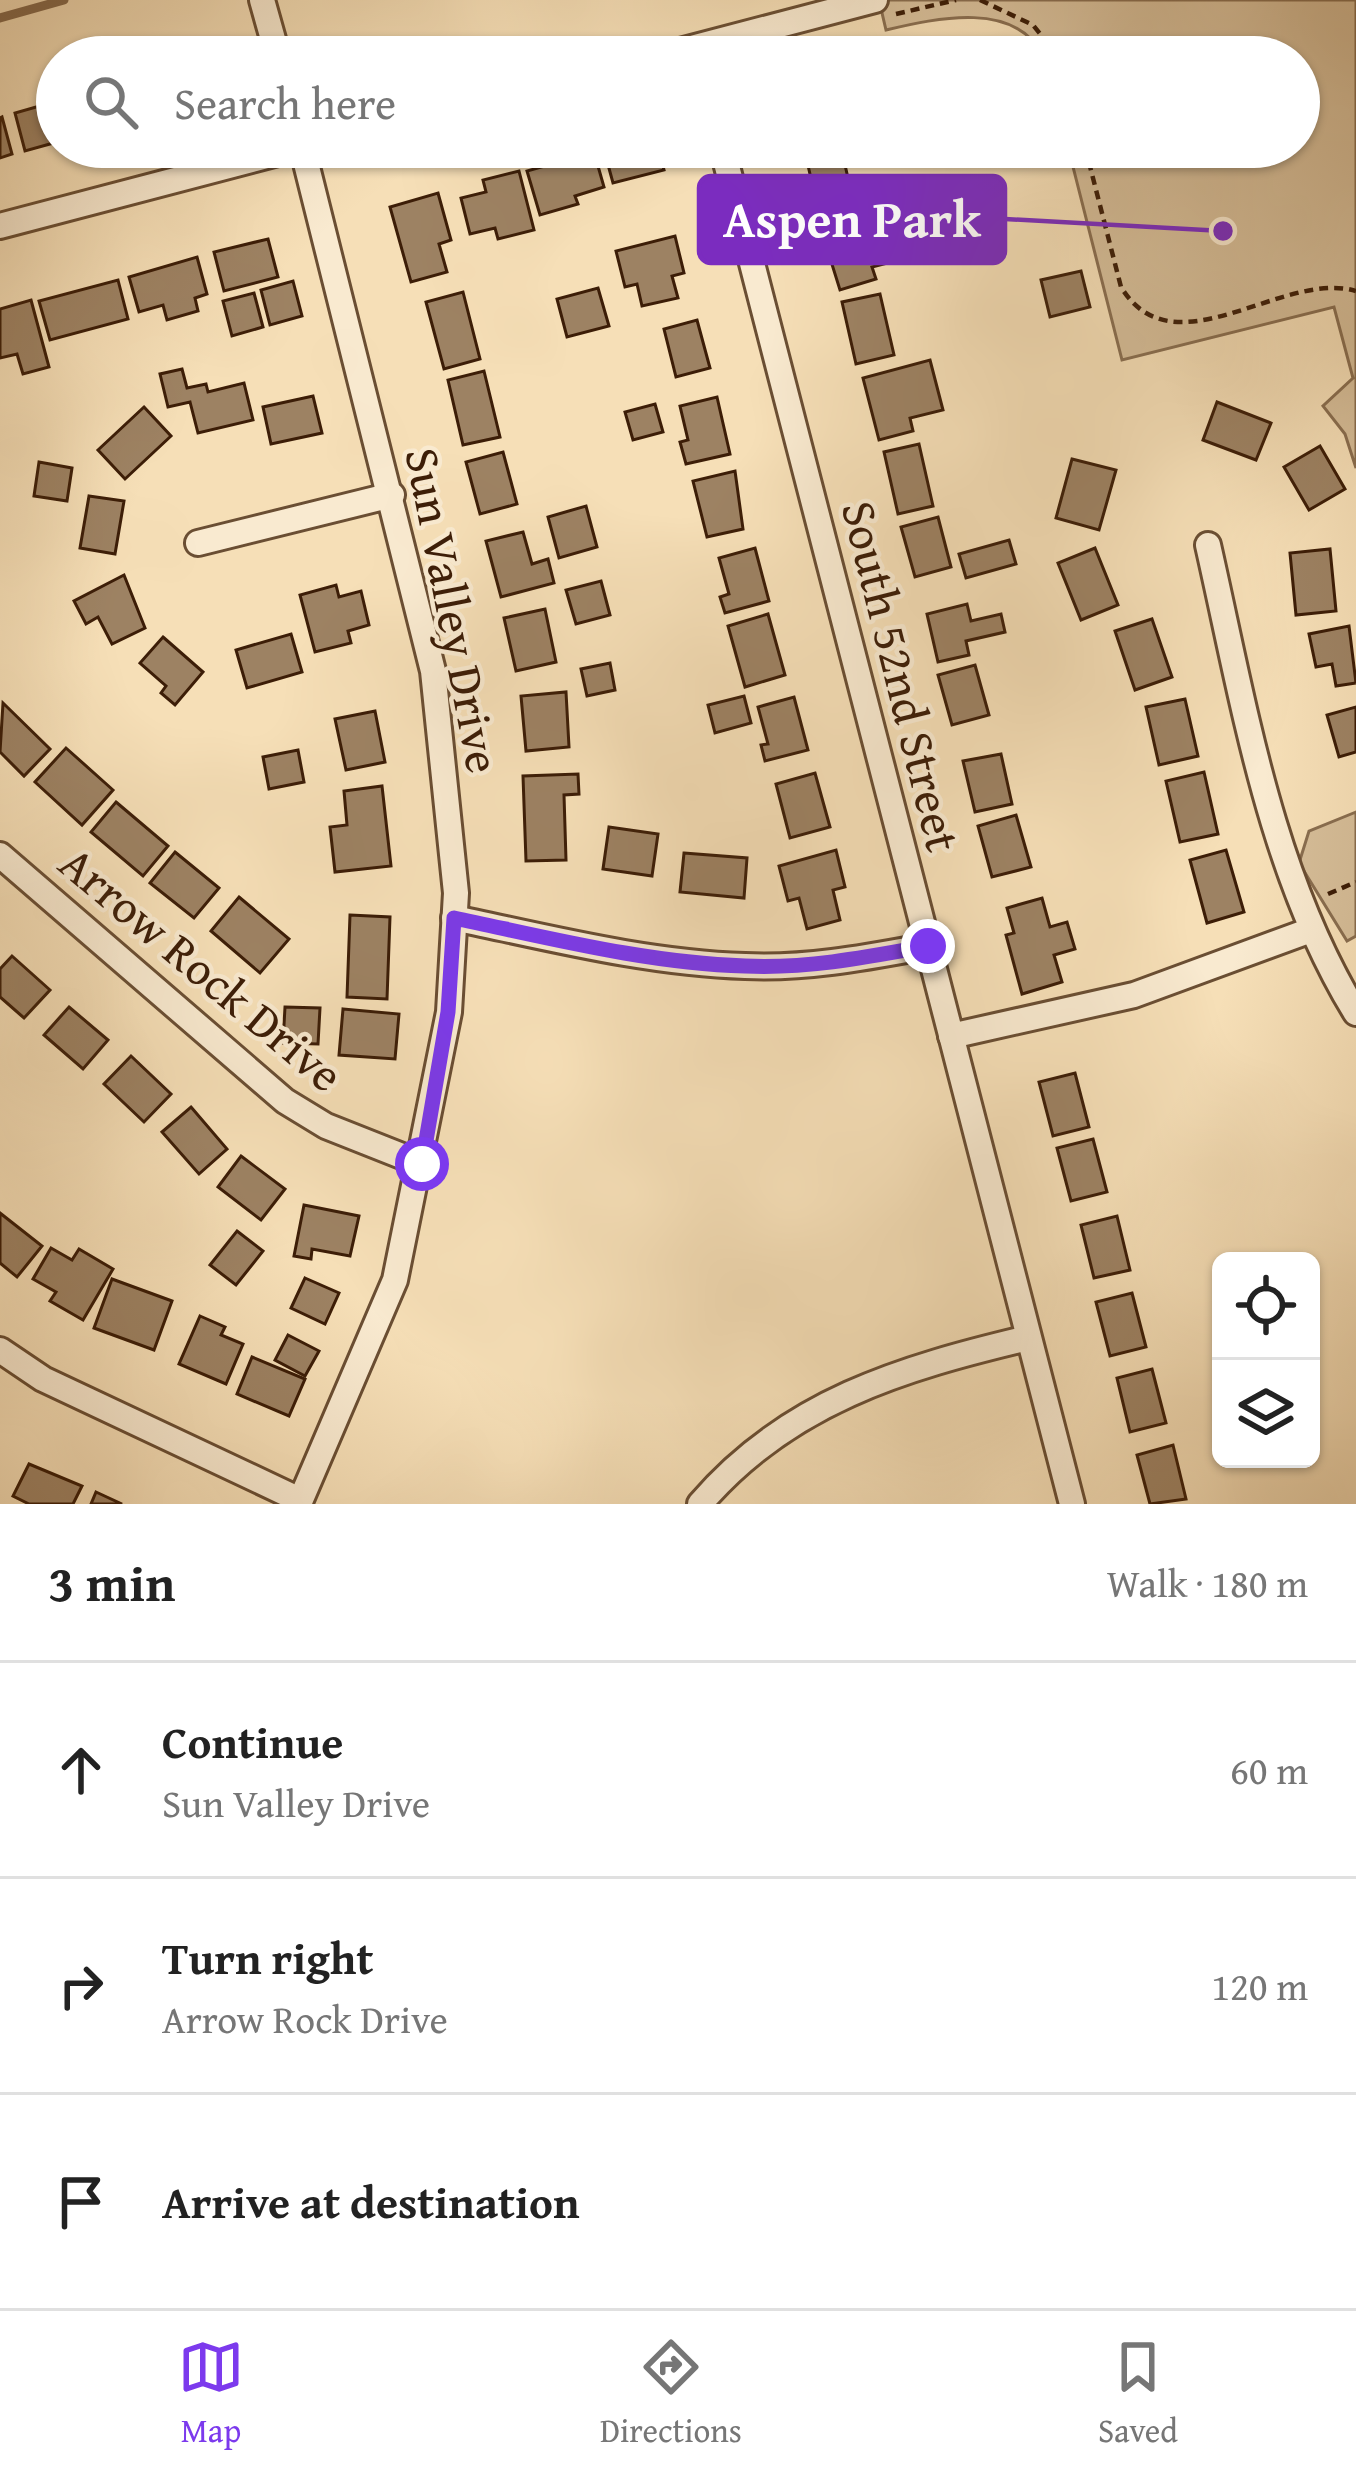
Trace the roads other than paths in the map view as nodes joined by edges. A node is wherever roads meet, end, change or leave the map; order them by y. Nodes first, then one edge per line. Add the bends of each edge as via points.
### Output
1 (262, 0) edge
2 (875, 0) edge
3 (272, 36) edge
4 (752, 36) edge
5 (222, 168) edge
6 (307, 168) edge
7 (727, 168) edge
8 (0, 226) edge
9 (392, 495) junction
10 (198, 543) dead end
11 (1208, 545) dead end
12 (0, 855) edge
13 (454, 918) junction
14 (1311, 930) junction
15 (928, 946) junction
16 (1356, 1013) edge
17 (952, 1036) junction
18 (422, 1164) junction
19 (1028, 1338) junction
20 (0, 1350) edge
21 (299, 1502) edge
22 (700, 1504) edge
23 (1072, 1504) edge

1 - 3 street
2 - 4 street
5 - 8 street
6 - 9 street, Sun Valley Drive
7 - 15 street, South 52nd Street
9 - 10 street
9 - 13 street, Sun Valley Drive via 433,671
11 - 14 street via 1281,847
12 - 18 street, Arrow Rock Drive via 285,1101
13 - 15 street via 672,961 749,967
13 - 18 street, Sun Valley Drive via 448,1012
14 - 16 street
14 - 17 street via 1135,994
15 - 17 street, South 52nd Street
17 - 19 street, South 52nd Street
18 - 21 street, Sun Valley Drive via 395,1280
19 - 22 street via 859,1385 734,1464
19 - 23 street, South 52nd Street
20 - 21 street via 82,1399

